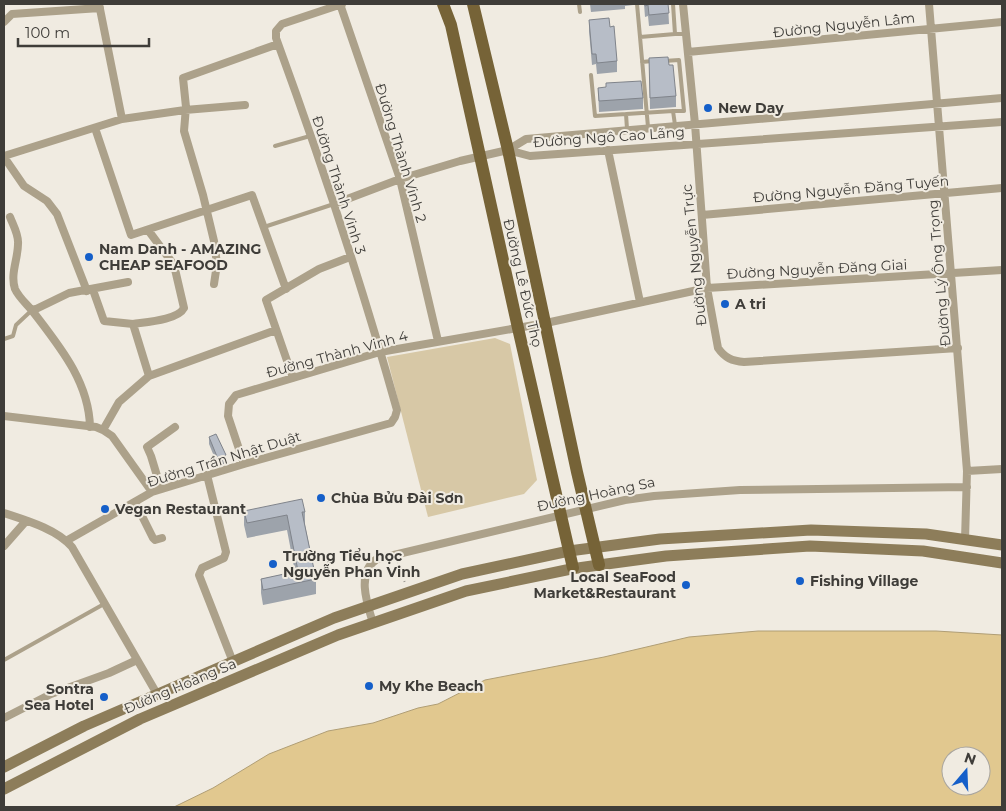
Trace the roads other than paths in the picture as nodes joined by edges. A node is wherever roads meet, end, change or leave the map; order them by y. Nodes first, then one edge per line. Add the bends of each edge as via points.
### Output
1 (341, 4) edge
2 (443, 4) edge
3 (473, 4) edge
4 (579, 4) edge
5 (637, 4) edge
6 (673, 4) edge
7 (683, 4) edge
8 (928, 4) edge
9 (99, 6) edge
10 (580, 12) dead end
11 (4, 22) edge
12 (1002, 22) edge
13 (932, 28) junction
14 (675, 34) junction
15 (686, 34) junction
16 (640, 37) junction
17 (278, 44) junction
18 (688, 52) junction
19 (642, 62) junction
20 (591, 75) dead end
21 (681, 75) junction
22 (690, 75) junction
23 (1002, 98) edge
24 (245, 105) dead end
25 (937, 105) junction
26 (186, 110) junction
27 (674, 111) junction
28 (648, 112) junction
29 (626, 114) junction
30 (122, 119) junction
31 (1002, 122) edge
32 (695, 124) junction
33 (675, 125) junction
34 (648, 127) junction
35 (938, 127) junction
36 (95, 128) junction
37 (627, 129) junction
38 (310, 136) junction
39 (697, 144) junction
40 (275, 146) dead end
41 (508, 150) junction
42 (608, 150) junction
43 (4, 156) edge
44 (479, 156) junction
45 (400, 179) junction
46 (1002, 188) edge
47 (945, 194) junction
48 (334, 204) junction
49 (206, 209) junction
50 (702, 215) junction
51 (10, 217) dead end
52 (264, 227) junction
53 (148, 230) junction
54 (350, 257) junction
55 (1002, 270) edge
56 (951, 274) junction
57 (128, 282) dead end
58 (214, 284) dead end
59 (707, 288) junction
60 (286, 289) junction
61 (90, 290) junction
62 (640, 302) junction
63 (32, 310) junction
64 (546, 323) junction
65 (133, 324) junction
66 (518, 328) junction
67 (276, 330) junction
68 (4, 339) edge
69 (438, 341) junction
70 (958, 348) junction
71 (380, 352) junction
72 (149, 376) junction
73 (293, 378) junction
74 (4, 416) edge
75 (395, 418) joint
76 (90, 427) junction
77 (175, 427) dead end
78 (103, 430) junction
79 (244, 464) junction
80 (1002, 469) edge
81 (967, 471) junction
82 (207, 475) junction
83 (967, 486) junction
84 (161, 489) junction
85 (152, 492) junction
86 (135, 502) junction
87 (586, 510) junction
88 (4, 513) edge
89 (561, 515) junction
90 (26, 520) junction
91 (162, 538) dead end
92 (965, 540) junction
93 (66, 541) junction
94 (1002, 545) edge
95 (4, 546) edge
96 (595, 548) junction
97 (569, 551) junction
98 (965, 557) junction
99 (1002, 562) edge
100 (599, 565) junction
101 (574, 568) junction
102 (104, 604) junction
103 (368, 606) junction
104 (373, 623) junction
105 (4, 660) edge
106 (137, 660) junction
107 (232, 662) junction
108 (157, 694) junction
109 (164, 708) junction
110 (4, 718) edge
111 (4, 767) edge
112 (4, 789) edge

1 - 17 street via 282,24 276,31
1 - 45 street, Đường Thành Vinh 2
2 - 44 main road, Đường Lê Đức Thọ via 451,25
3 - 41 main road, Đường Lê Đức Thọ
4 - 10 lane
5 - 16 lane
6 - 14 lane
7 - 15 street, Đường Nguyễn Trực
8 - 13 street, Đường Lý Ông Trọng
9 - 11 street via 12,14
9 - 30 street
12 - 13 street, Đường Nguyễn Lâm
13 - 18 street, Đường Nguyễn Lâm
13 - 25 street, Đường Lý Ông Trọng
14 - 15 lane
14 - 16 lane
15 - 18 street, Đường Nguyễn Trực
16 - 19 lane
17 - 26 street via 183,78
17 - 38 street, Đường Thành Vinh 3
18 - 22 street, Đường Nguyễn Trực
19 - 21 lane via 680,60
19 - 28 lane
20 - 29 lane via 595,116
21 - 22 lane
21 - 27 lane via 684,111
22 - 32 street, Đường Nguyễn Trực
23 - 25 street, Đường Ngô Cao Lãng
24 - 26 street
25 - 32 street, Đường Ngô Cao Lãng
25 - 35 street, Đường Lý Ông Trọng
26 - 30 street
26 - 49 street via 184,132
27 - 28 lane
27 - 33 lane
28 - 29 lane
28 - 34 lane
29 - 37 lane
30 - 36 street
31 - 35 street, Đường Ngô Cao Lãng
32 - 33 street, Đường Ngô Cao Lãng
32 - 39 street, Đường Nguyễn Trực
33 - 34 street, Đường Ngô Cao Lãng
34 - 37 street, Đường Ngô Cao Lãng
35 - 39 street, Đường Ngô Cao Lãng
35 - 47 street, Đường Lý Ông Trọng
36 - 43 street
36 - 53 street via 131,235
37 - 41 street, Đường Ngô Cao Lãng via 526,139
38 - 40 lane
38 - 48 street, Đường Thành Vinh 3
39 - 42 street, Đường Ngô Cao Lãng
39 - 50 street, Đường Nguyễn Trực
41 - 42 street, Đường Ngô Cao Lãng via 530,156
41 - 44 street
41 - 64 main road, Đường Lê Đức Thọ
42 - 62 street
43 - 61 street via 24,186 47,201 56,214
44 - 45 street
44 - 66 main road, Đường Lê Đức Thọ
45 - 48 street
45 - 69 street, Đường Thành Vinh 2
46 - 47 street, Đường Nguyễn Đăng Tuyến
47 - 50 street, Đường Nguyễn Đăng Tuyến
47 - 56 street, Đường Lý Ông Trọng
48 - 52 lane
48 - 54 street, Đường Thành Vinh 3
49 - 52 street via 252,195
49 - 53 street
49 - 58 street via 216,259
50 - 59 street, Đường Nguyễn Trực
51 - 63 street via 18,244 14,286 16,293
52 - 60 street
53 - 65 street via 174,265 184,308 179,314 161,320
54 - 60 street via 319,269
54 - 71 street, Đường Thành Vinh 3
55 - 56 street, Đường Nguyễn Đăng Giai
56 - 59 street, Đường Nguyễn Đăng Giai
56 - 70 street, Đường Lý Ông Trọng
57 - 61 street
59 - 62 street, Đường Nguyễn Đăng Giai
59 - 70 street, Đường Nguyễn Trực via 718,348 728,359 736,362
60 - 67 street via 266,300
61 - 63 street via 69,293
61 - 65 street via 104,321
62 - 64 street, Đường Nguyễn Đăng Giai
63 - 68 lane via 16,325 13,336
63 - 76 street via 72,366 88,406
64 - 66 street, Đường Nguyễn Đăng Giai
64 - 87 main road, Đường Lê Đức Thọ
65 - 72 street
66 - 69 street, Đường Thành Vinh 4
66 - 89 main road, Đường Lê Đức Thọ
67 - 72 street
67 - 73 street
69 - 71 street, Đường Thành Vinh 4
70 - 81 street, Đường Lý Ông Trọng
71 - 73 street, Đường Thành Vinh 4
71 - 75 street, Đường Thành Vinh 3 via 397,410
72 - 78 street via 119,402
73 - 79 street, Đường Thành Vinh 4 via 236,395 231,400 228,416
74 - 76 street
75 - 79 street, Đường Trần Nhật Duật via 391,423
76 - 78 street
77 - 84 street via 146,447 152,456
78 - 85 street via 112,436
79 - 82 street, Đường Trần Nhật Duật
80 - 81 street
81 - 83 street, Đường Lý Ông Trọng
82 - 84 street, Đường Trần Nhật Duật
82 - 107 street via 226,552 224,558 202,568 199,575
83 - 87 street, Đường Hoàng Sa via 716,491 625,500
83 - 92 street, Đường Lý Ông Trọng
84 - 85 street, Đường Trần Nhật Duật
85 - 86 street, Đường Trần Nhật Duật
86 - 91 street via 153,538
86 - 93 street, Đường Trần Nhật Duật
87 - 89 street, Đường Hoàng Sa
87 - 96 main road, Đường Lê Đức Thọ
88 - 90 street
89 - 97 main road, Đường Lê Đức Thọ
89 - 103 street, Đường Hoàng Sa via 377,559 368,567 365,578
90 - 93 street
90 - 95 street
92 - 94 main road, Đường Hoàng Sa
92 - 96 main road, Đường Hoàng Sa via 926,534 811,530 660,539
92 - 98 main road
93 - 102 street via 72,546
96 - 97 main road, Đường Hoàng Sa
96 - 100 main road, Đường Lê Đức Thọ
97 - 101 main road, Đường Lê Đức Thọ
97 - 103 main road, Đường Hoàng Sa via 462,574
98 - 99 main road, Đường Hoàng Sa
98 - 100 main road, Đường Hoàng Sa via 923,551 810,546 666,556
100 - 101 main road, Đường Hoàng Sa
101 - 104 main road, Đường Hoàng Sa via 466,591
102 - 105 lane
102 - 106 street
103 - 104 street, Đường Hoàng Sa
103 - 107 main road, Đường Hoàng Sa
104 - 109 main road, Đường Hoàng Sa via 338,634
106 - 108 street
106 - 110 street via 51,694
107 - 108 main road, Đường Hoàng Sa
108 - 109 main road
108 - 111 main road, Đường Hoàng Sa via 84,726
109 - 112 main road, Đường Hoàng Sa

